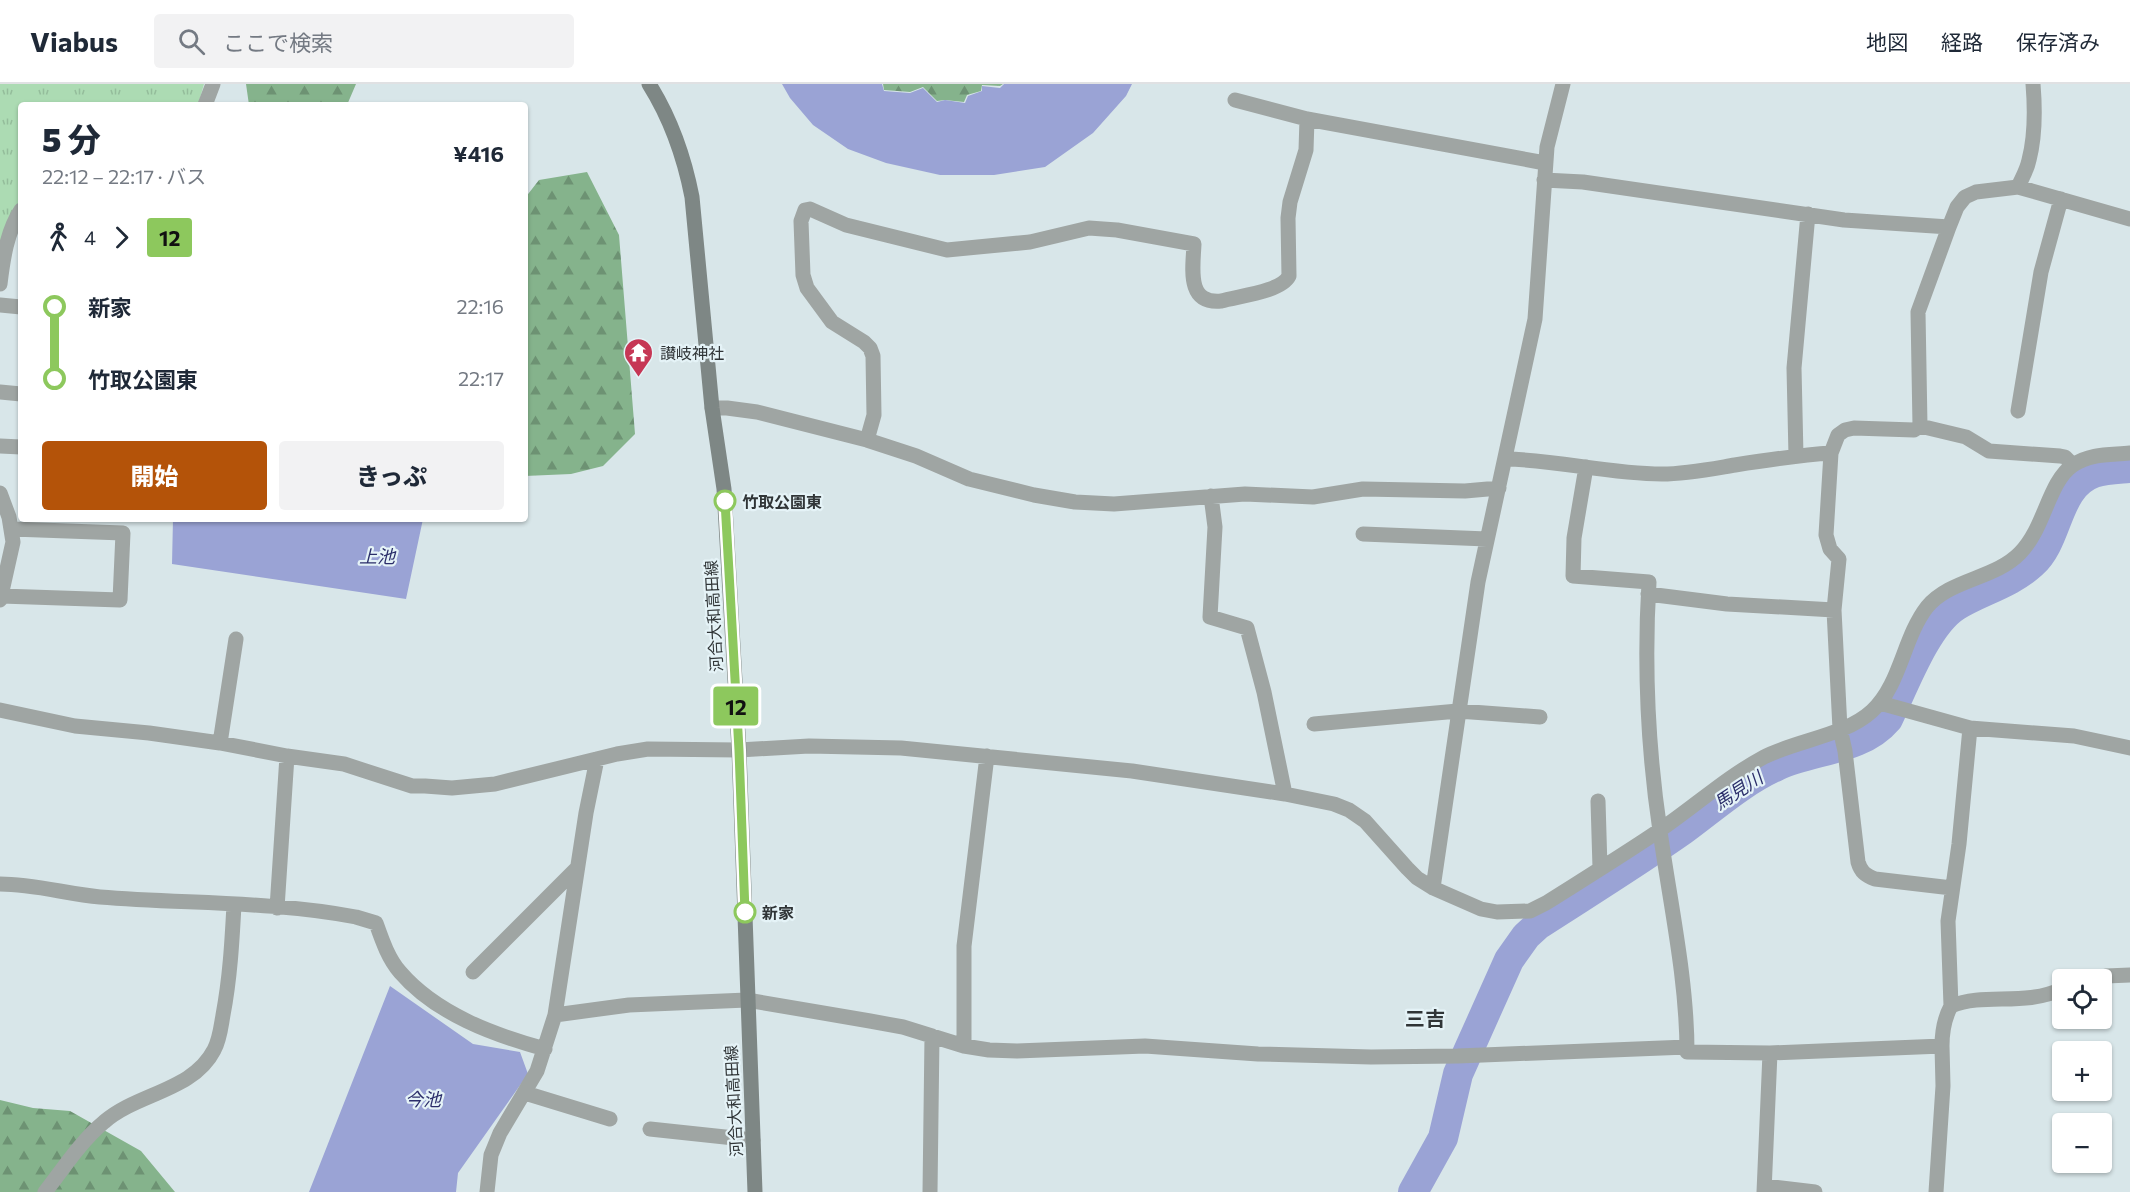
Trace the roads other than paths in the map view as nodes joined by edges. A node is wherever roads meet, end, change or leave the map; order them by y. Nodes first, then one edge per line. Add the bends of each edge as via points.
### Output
1 (213, 84) edge
2 (648, 84) edge
3 (1563, 84) edge
4 (2033, 84) edge
5 (1235, 100) dead end
6 (207, 102) edge
7 (1308, 119) junction
8 (1545, 163) junction
9 (1544, 180) junction
10 (2018, 187) junction
11 (2061, 199) junction
12 (18, 214) edge
13 (1808, 214) junction
14 (2130, 219) edge
15 (1949, 227) junction
16 (0, 284) edge
17 (0, 305) edge
18 (18, 308) edge
19 (0, 392) edge
20 (18, 394) edge
21 (712, 408) junction
22 (2018, 411) dead end
23 (1920, 426) junction
24 (867, 440) junction
25 (0, 446) edge
26 (18, 447) edge
27 (1831, 453) junction
28 (2130, 453) edge
29 (1796, 456) junction
30 (1506, 459) junction
31 (2073, 465) junction
32 (1586, 467) junction
33 (1499, 488) junction
34 (0, 493) edge
35 (1211, 496) junction
36 (12, 529) junction
37 (1363, 534) dead end
38 (1487, 539) junction
39 (1648, 594) junction
40 (0, 598) edge
41 (1834, 610) junction
42 (236, 639) dead end
43 (1890, 706) junction
44 (0, 710) edge
45 (1458, 711) junction
46 (1540, 717) dead end
47 (1314, 724) dead end
48 (1970, 728) junction
49 (1842, 739) junction
50 (220, 742) junction
51 (2130, 748) edge
52 (739, 750) junction
53 (286, 756) junction
54 (987, 756) junction
55 (597, 759) junction
56 (1285, 794) junction
57 (1598, 801) dead end
58 (1660, 834) junction
59 (578, 868) junction
60 (1600, 868) junction
61 (0, 884) edge
62 (1433, 888) junction
63 (1952, 888) junction
64 (234, 905) junction
65 (277, 908) junction
66 (473, 972) dead end
67 (2130, 975) edge
68 (2112, 976) edge
69 (2052, 993) edge
70 (747, 1000) junction
71 (1951, 1006) junction
72 (555, 1015) junction
73 (932, 1036) junction
74 (964, 1046) junction
75 (1942, 1046) junction
76 (1688, 1047) junction
77 (544, 1049) junction
78 (1770, 1053) junction
79 (525, 1093) junction
80 (610, 1119) dead end
81 (650, 1130) dead end
82 (753, 1140) junction
83 (1765, 1189) edge
84 (45, 1192) edge
85 (487, 1192) edge
86 (755, 1192) edge
87 (930, 1192) edge
88 (1815, 1192) edge
89 (1936, 1192) edge

1 - 6 street
2 - 21 main road, 河合大和高田線 via 664,109 686,166
3 - 8 street
4 - 10 street via 2030,160
5 - 7 street
7 - 8 street
7 - 24 street via 1306,150 1288,218 1289,276 1278,287 1221,300 1203,299 1197,292 1193,281 1194,243 1089,228 1030,242 947,250 846,225 805,210 801,221 807,288 832,322 864,342 873,356 874,415
8 - 9 street
9 - 13 street
9 - 30 street via 1535,319
10 - 11 street
10 - 15 street via 1965,197
11 - 14 street
11 - 22 street via 2040,272
12 - 16 street
13 - 15 street
13 - 29 street via 1794,368
15 - 23 street via 1918,312
17 - 18 street
19 - 20 street
21 - 24 street via 750,410
21 - 52 main road, 河合大和高田線 via 724,489
23 - 27 street via 1914,430 1845,430 1838,435
23 - 31 street via 1966,437 1989,451 2060,456
24 - 35 street via 969,479 1056,500 1114,504
25 - 26 street
27 - 29 street
27 - 41 street via 1826,535 1839,559
28 - 31 street via 2094,455
29 - 32 street via 1664,474
30 - 32 street
30 - 33 street
31 - 43 street via 2062,475 2038,529 2019,555 1944,593 1927,608 1896,673
32 - 39 street via 1574,538 1573,576 1649,582
33 - 35 street via 1465,492 1363,489 1313,497
33 - 38 street
34 - 36 street
35 - 56 street via 1215,527 1209,617 1247,628
36 - 40 street
36 - 40 street via 123,533 120,600
37 - 38 street
38 - 45 street
39 - 41 street via 1727,604
39 - 58 street via 1649,705
41 - 49 street
42 - 50 street
43 - 48 street
43 - 49 street via 1870,713
44 - 50 street via 75,726
45 - 46 street
45 - 47 street
45 - 62 street
48 - 51 street via 2074,736
48 - 63 street
49 - 58 street via 1767,756
49 - 63 street via 1861,870 1875,879
50 - 53 street
52 - 54 street via 853,746
52 - 55 street via 648,749
52 - 70 main road, 河合大和高田線
53 - 55 street via 344,764 412,786 452,788 495,784
53 - 65 street
54 - 56 street via 1121,770
54 - 74 street via 964,946
55 - 59 street
56 - 62 street via 1349,810 1365,821 1412,873
57 - 60 street
58 - 60 street
58 - 76 street via 1680,960
59 - 66 street
59 - 72 street
60 - 62 street via 1546,903 1514,913 1481,909
61 - 64 street via 99,897
63 - 71 street via 1947,937
64 - 65 street
64 - 84 street via 230,977 220,1034 210,1056 195,1073 104,1121
65 - 77 street via 339,914 375,923 389,957 414,987 471,1024
67 - 68 street
69 - 71 street via 2032,999 1964,1001
70 - 72 street via 629,1005
70 - 73 street via 870,1020
70 - 82 main road, 河合大和高田線
71 - 75 street via 1944,1023
72 - 77 street
73 - 74 street
73 - 87 street
74 - 76 street via 1017,1051 1145,1046 1371,1057
75 - 78 street
75 - 89 street
76 - 78 street via 1688,1052
77 - 79 street
78 - 83 street
79 - 80 street
79 - 85 street via 491,1155
81 - 82 street
82 - 86 main road, 河合大和高田線
83 - 88 street

